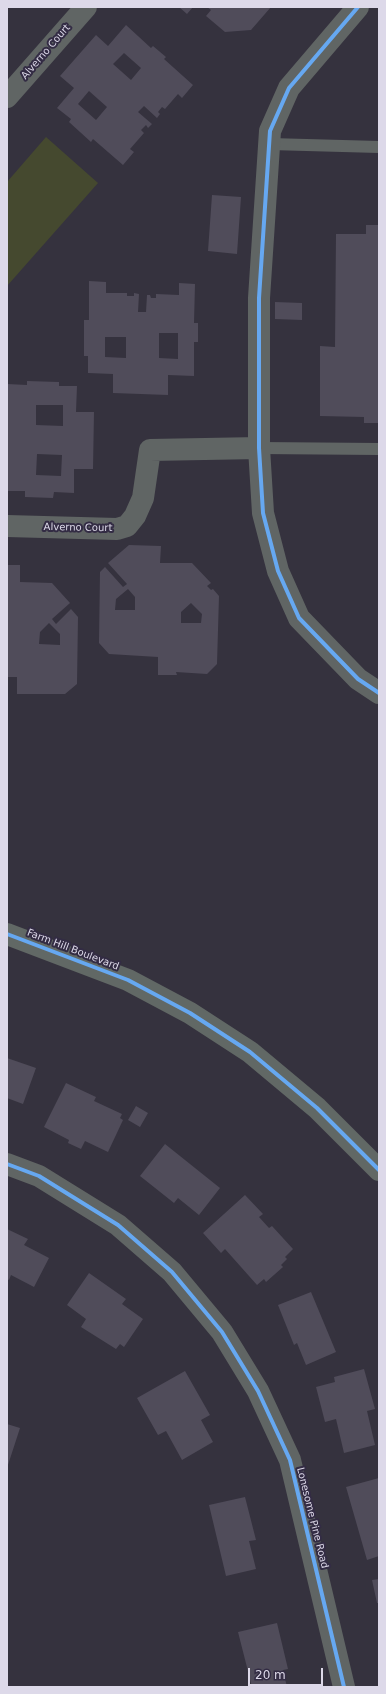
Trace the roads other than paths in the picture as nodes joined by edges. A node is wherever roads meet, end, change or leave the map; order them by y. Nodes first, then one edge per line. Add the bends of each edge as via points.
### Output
1 (86, 7) edge
2 (358, 7) edge
3 (7, 97) edge
4 (270, 144) junction
5 (379, 147) edge
6 (259, 448) junction
7 (379, 449) edge
8 (7, 526) edge
9 (379, 693) edge
10 (7, 934) edge
11 (7, 1164) edge
12 (379, 1170) edge
13 (344, 1687) edge

1 - 3 street, Alverno Court
2 - 4 street via 289,88 270,131
4 - 5 lane
4 - 6 street via 259,298
6 - 7 lane
6 - 8 street, Alverno Court via 150,450 143,498 127,526 117,529
6 - 9 street via 263,513 278,571 299,618 358,679
10 - 12 main road, Farm Hill Boulevard via 128,980 190,1013 250,1052 317,1108
11 - 13 street, Lonesome Pine Road via 39,1176 118,1225 172,1272 222,1332 258,1392 290,1460

